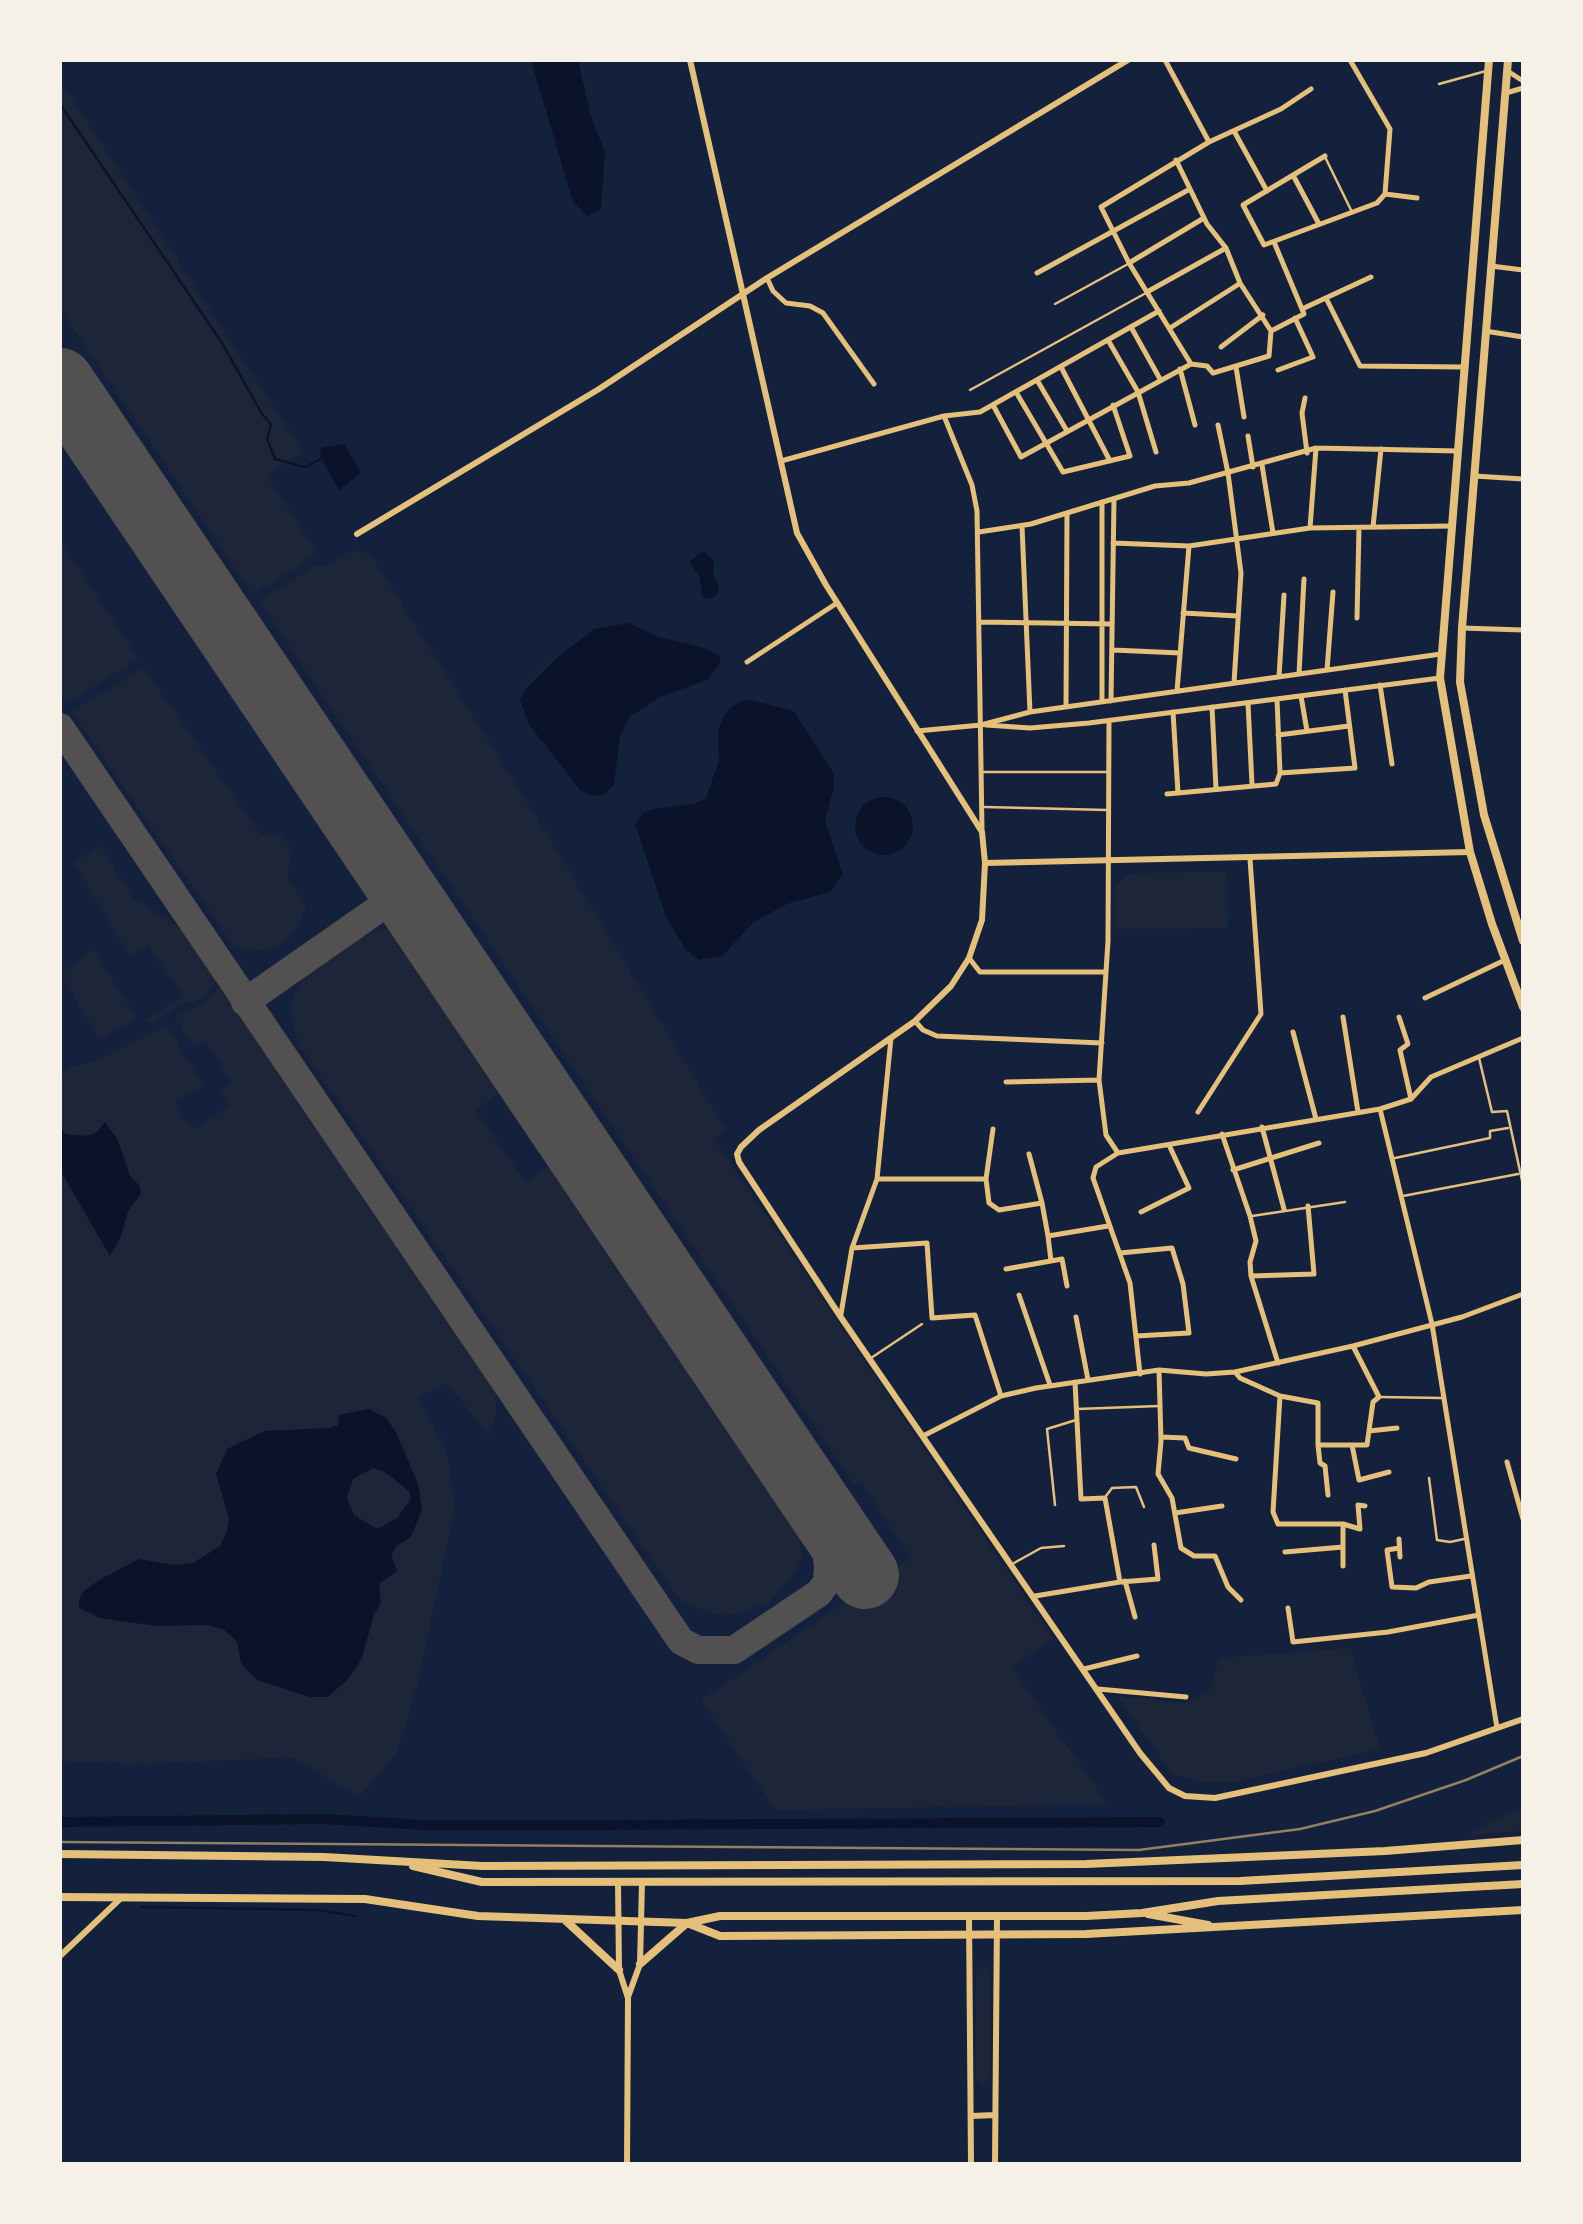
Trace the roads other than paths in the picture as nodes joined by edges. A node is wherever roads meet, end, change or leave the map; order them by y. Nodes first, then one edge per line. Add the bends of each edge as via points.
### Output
1 (690, 60) edge
2 (1128, 60) edge
3 (1165, 60) edge
4 (1350, 60) edge
5 (1489, 60) edge
6 (1508, 60) edge
7 (1488, 71) junction
8 (1508, 71) junction
9 (1440, 84) dead end
10 (1523, 84) edge
11 (1311, 90) dead end
12 (1506, 93) junction
13 (1234, 131) junction
14 (1209, 142) junction
15 (1325, 156) joint
16 (1176, 160) junction
17 (1294, 177) junction
18 (1190, 189) junction
19 (1267, 191) junction
20 (1385, 194) junction
21 (1477, 194) junction
22 (1496, 196) junction
23 (1417, 198) dead end
24 (1351, 211) junction
25 (1204, 218) junction
26 (1318, 224) junction
27 (1114, 232) junction
28 (1274, 241) junction
29 (1226, 248) junction
30 (1130, 263) junction
31 (1490, 266) junction
32 (1523, 270) edge
33 (1037, 273) dead end
34 (1371, 277) dead end
35 (767, 278) junction
36 (1240, 283) junction
37 (1148, 292) junction
38 (742, 294) junction
39 (1326, 298) junction
40 (1055, 304) dead end
41 (1302, 309) junction
42 (1159, 311) junction
43 (1263, 315) junction
44 (1295, 318) junction
45 (1131, 327) junction
46 (1170, 328) junction
47 (1271, 330) junction
48 (1485, 331) junction
49 (1523, 336) edge
50 (1108, 340) junction
51 (1221, 347) dead end
52 (1191, 364) junction
53 (1060, 366) junction
54 (1236, 366) junction
55 (1464, 367) junction
56 (1180, 369) junction
57 (1278, 370) dead end
58 (1160, 379) junction
59 (1037, 380) junction
60 (874, 384) dead end
61 (970, 390) dead end
62 (1016, 392) junction
63 (1138, 392) junction
64 (1305, 398) dead end
65 (993, 405) junction
66 (1114, 405) junction
67 (944, 416) junction
68 (1244, 418) dead end
69 (1088, 419) junction
70 (1218, 425) dead end
71 (1195, 426) dead end
72 (1068, 431) junction
73 (1248, 436) dead end
74 (1047, 443) junction
75 (1316, 448) junction
76 (1381, 449) junction
77 (1458, 451) junction
78 (1156, 452) dead end
79 (1307, 453) junction
80 (781, 460) junction
81 (1110, 461) junction
82 (1262, 464) junction
83 (1253, 467) junction
84 (1228, 473) junction
85 (1474, 476) junction
86 (1523, 479) edge
87 (1114, 499) junction
88 (1102, 502) junction
89 (1067, 513) junction
90 (1022, 525) junction
91 (1452, 526) junction
92 (1310, 528) junction
93 (1359, 528) junction
94 (1373, 528) junction
95 (979, 532) junction
96 (1273, 533) junction
97 (357, 534) dead end
98 (1236, 538) junction
99 (1113, 544) junction
100 (1188, 546) junction
101 (1304, 578) dead end
102 (1333, 592) dead end
103 (1284, 595) dead end
104 (837, 603) junction
105 (1183, 612) junction
106 (1238, 616) junction
107 (1357, 618) dead end
108 (980, 622) junction
109 (1026, 624) junction
110 (1066, 624) junction
111 (1102, 624) junction
112 (1112, 624) junction
113 (1462, 628) junction
114 (1523, 630) edge
115 (1112, 650) junction
116 (1180, 652) junction
117 (1441, 654) junction
118 (747, 662) dead end
119 (1328, 670) junction
120 (1299, 674) junction
121 (1278, 677) junction
122 (1440, 678) junction
123 (1234, 683) junction
124 (1380, 686) junction
125 (1345, 690) junction
126 (1177, 692) junction
127 (1301, 696) junction
128 (1277, 699) junction
129 (1111, 701) junction
130 (1102, 702) junction
131 (1248, 703) junction
132 (1066, 707) junction
133 (1212, 707) junction
134 (1030, 712) junction
135 (1173, 712) junction
136 (1108, 720) junction
137 (981, 725) junction
138 (1350, 726) junction
139 (917, 731) junction
140 (1307, 731) junction
141 (1278, 735) junction
142 (1392, 764) dead end
143 (984, 772) junction
144 (1109, 772) junction
145 (1280, 773) junction
146 (1252, 786) junction
147 (1216, 789) junction
148 (1178, 792) junction
149 (1167, 794) dead end
150 (984, 806) junction
151 (1109, 810) junction
152 (982, 832) junction
153 (1470, 852) junction
154 (1250, 858) junction
155 (1109, 860) junction
156 (985, 863) junction
157 (1523, 941) edge
158 (969, 958) junction
159 (1505, 960) junction
160 (1106, 972) junction
161 (1425, 998) dead end
162 (1523, 1006) edge
163 (1343, 1018) dead end
164 (1399, 1018) dead end
165 (915, 1021) junction
166 (1294, 1032) dead end
167 (891, 1038) junction
168 (1523, 1038) edge
169 (1102, 1043) junction
170 (1479, 1057) junction
171 (1099, 1080) junction
172 (1006, 1082) dead end
173 (1411, 1099) junction
174 (1380, 1109) junction
175 (1198, 1112) dead end
176 (1358, 1112) junction
177 (1316, 1119) junction
178 (1262, 1128) junction
179 (1509, 1128) junction
180 (993, 1129) dead end
181 (1222, 1134) junction
182 (1319, 1143) dead end
183 (1169, 1146) junction
184 (1118, 1152) junction
185 (1029, 1154) dead end
186 (1269, 1158) junction
187 (1390, 1159) junction
188 (1233, 1170) junction
189 (1520, 1174) junction
190 (876, 1179) junction
191 (986, 1179) junction
192 (1523, 1185) edge
193 (1400, 1196) junction
194 (1345, 1202) dead end
195 (1042, 1203) junction
196 (1308, 1206) junction
197 (1284, 1209) junction
198 (1141, 1212) dead end
199 (1250, 1216) junction
200 (1108, 1226) junction
201 (1048, 1236) junction
202 (852, 1248) junction
203 (1120, 1253) junction
204 (1051, 1261) junction
205 (1006, 1269) dead end
206 (1251, 1276) junction
207 (1068, 1286) dead end
208 (1019, 1294) dead end
209 (1523, 1294) edge
210 (840, 1316) junction
211 (1076, 1318) dead end
212 (922, 1324) dead end
213 (1432, 1324) junction
214 (1136, 1336) junction
215 (1353, 1346) junction
216 (870, 1359) junction
217 (1278, 1362) junction
218 (1159, 1370) junction
219 (1236, 1372) junction
220 (1140, 1374) junction
221 (1088, 1380) junction
222 (1075, 1381) junction
223 (1050, 1386) junction
224 (1001, 1396) junction
225 (1280, 1396) junction
226 (1379, 1397) junction
227 (1444, 1398) junction
228 (1160, 1406) junction
229 (1077, 1408) junction
230 (1077, 1420) junction
231 (1397, 1428) dead end
232 (1369, 1431) junction
233 (923, 1436) junction
234 (1161, 1437) junction
235 (1318, 1445) junction
236 (1352, 1445) junction
237 (1236, 1459) dead end
238 (1507, 1462) dead end
239 (1390, 1472) dead end
240 (1429, 1478) dead end
241 (1328, 1495) dead end
242 (1105, 1498) junction
243 (1055, 1505) dead end
244 (1222, 1506) dead end
245 (1365, 1506) dead end
246 (1144, 1507) dead end
247 (1174, 1513) junction
248 (1523, 1519) edge
249 (1343, 1524) junction
250 (1466, 1538) junction
251 (1399, 1539) dead end
252 (1154, 1545) dead end
253 (1064, 1546) dead end
254 (1343, 1547) junction
255 (1399, 1548) junction
256 (1285, 1552) dead end
257 (1400, 1558) dead end
258 (1012, 1564) junction
259 (1343, 1566) dead end
260 (1472, 1576) junction
261 (1122, 1581) junction
262 (1035, 1596) junction
263 (1242, 1600) dead end
264 (1288, 1608) dead end
265 (1479, 1615) junction
266 (1136, 1617) dead end
267 (1137, 1656) dead end
268 (1084, 1668) junction
269 (1098, 1689) junction
270 (1186, 1696) dead end
271 (1523, 1719) edge
272 (1497, 1728) junction
273 (1523, 1840) edge
274 (60, 1854) edge
275 (389, 1860) junction
276 (832, 1865) junction
277 (1523, 1865) edge
278 (830, 1881) junction
279 (618, 1882) junction
280 (642, 1882) junction
281 (1523, 1884) edge
282 (60, 1897) edge
283 (121, 1898) junction
284 (1523, 1910) edge
285 (1142, 1913) junction
286 (969, 1916) junction
287 (997, 1916) junction
288 (565, 1920) junction
289 (618, 1922) junction
290 (641, 1922) junction
291 (686, 1923) junction
292 (1222, 1928) junction
293 (997, 1934) junction
294 (969, 1935) junction
295 (60, 1956) edge
296 (640, 1964) junction
297 (619, 1970) junction
298 (628, 1998) junction
299 (971, 2116) junction
300 (995, 2116) junction
301 (627, 2164) edge
302 (971, 2164) edge
303 (995, 2164) edge

1 - 38 street
2 - 35 street
3 - 14 street
4 - 20 street via 1390,129
5 - 7 main road
6 - 8 main road
7 - 9 lane
7 - 21 main road
8 - 10 street
8 - 12 main road
10 - 12 street
11 - 13 street
12 - 22 main road
13 - 14 street
13 - 19 street
14 - 16 street
15 - 17 street
15 - 24 lane
16 - 18 street
16 - 27 street via 1101,207
17 - 19 street
17 - 26 street
18 - 25 street
18 - 27 street
19 - 28 street via 1242,205 1264,245
20 - 23 street
20 - 24 street
21 - 22 main road
21 - 55 main road
22 - 31 main road
24 - 26 street
25 - 29 street
25 - 30 street
26 - 28 street
27 - 30 street
27 - 33 street
28 - 41 street
29 - 36 street
29 - 37 street
30 - 37 street
30 - 40 lane
31 - 32 street
31 - 48 main road
34 - 39 street
35 - 38 street
35 - 60 street via 786,303 823,313
36 - 43 street
36 - 46 street
37 - 42 street
37 - 61 lane
38 - 80 street
38 - 97 street
39 - 41 street
39 - 55 street via 1360,366
41 - 44 street
42 - 45 street
42 - 46 street
43 - 47 street
43 - 51 street
44 - 47 street
44 - 57 street via 1312,356
45 - 50 street
45 - 58 street
46 - 52 street
47 - 54 street via 1269,356
48 - 49 street
48 - 85 main road
50 - 53 street
50 - 63 street
52 - 54 street via 1213,373
52 - 56 street
53 - 59 street
53 - 69 street
54 - 68 street
55 - 77 main road
56 - 58 street
56 - 71 street
58 - 63 street
59 - 62 street
59 - 72 street
62 - 65 street
62 - 74 street
63 - 66 street
63 - 78 street
64 - 79 street
65 - 67 street
65 - 74 street via 1021,458
66 - 69 street
66 - 81 street via 1130,456
67 - 80 street
67 - 95 street via 972,485
69 - 72 street
69 - 81 street
70 - 84 street
72 - 74 street
73 - 83 street
74 - 81 street via 1063,472
75 - 76 street
75 - 79 street
75 - 92 street
76 - 77 street
76 - 94 street
77 - 91 main road
79 - 82 street
80 - 104 street via 797,532
82 - 83 street
82 - 96 street
83 - 84 street
84 - 87 street
84 - 98 street
85 - 86 street
85 - 113 main road
87 - 88 street
87 - 99 street
88 - 89 street
88 - 111 street
89 - 90 street
89 - 110 street
90 - 95 street
90 - 109 street
91 - 94 street
91 - 117 main road
92 - 93 street
92 - 96 street
93 - 94 street
93 - 107 street
95 - 108 street
96 - 98 street
98 - 100 street
98 - 106 street
99 - 100 street
99 - 112 street
100 - 105 street
101 - 120 street
102 - 119 street
103 - 121 street
104 - 118 street
104 - 139 street
105 - 106 street
105 - 116 street
106 - 123 street
108 - 109 street
108 - 137 street
109 - 110 street
109 - 134 street
110 - 111 street
110 - 132 street
111 - 112 street
111 - 130 street
112 - 115 street
113 - 114 street
113 - 157 main road via 1460,682 1484,814
115 - 116 street
115 - 129 street
116 - 126 street
117 - 119 street
117 - 122 main road
119 - 120 street
120 - 121 street
121 - 123 street
122 - 124 street
122 - 153 main road
123 - 126 street
124 - 125 street
124 - 142 street
125 - 127 street
125 - 138 street
126 - 129 street
127 - 128 street
127 - 140 street
128 - 131 street
128 - 141 street
129 - 130 street
130 - 132 street
131 - 133 street
131 - 146 street
132 - 134 street
133 - 135 street
133 - 147 street
134 - 137 street
135 - 136 street
135 - 148 street
136 - 137 street
136 - 144 street
137 - 139 street
137 - 143 street
138 - 140 street
138 - 145 street via 1355,768
139 - 152 street
140 - 141 street
141 - 145 street
143 - 144 lane
143 - 150 street
144 - 151 street
145 - 146 street via 1276,784
146 - 147 street
147 - 148 street
148 - 149 street
150 - 151 lane
150 - 152 street
151 - 155 street
152 - 156 street
153 - 154 street
153 - 159 main road
154 - 155 street
154 - 175 street via 1261,1014
155 - 156 street
155 - 160 street
156 - 158 street via 986,902
158 - 160 street via 980,972
158 - 165 street
159 - 161 street
159 - 162 main road
160 - 169 street
163 - 176 street
164 - 173 street via 1408,1044 1400,1050
165 - 167 street
165 - 169 street via 937,1036
166 - 177 street
167 - 190 street
167 - 210 street via 760,1130 737,1154
168 - 170 street
169 - 171 street
170 - 173 street via 1431,1077
170 - 179 lane via 1492,1112 1507,1111
171 - 172 street
171 - 184 street via 1106,1135
173 - 174 street
174 - 176 street
174 - 187 street
176 - 177 street
177 - 178 street
178 - 181 street
178 - 186 street
179 - 187 lane
179 - 189 lane
180 - 191 street
181 - 183 street
181 - 188 street
182 - 186 street
183 - 184 street
183 - 198 street via 1189,1188
184 - 200 street via 1096,1167 1093,1178
185 - 195 street
186 - 188 street
186 - 197 street
187 - 193 street
188 - 199 street
189 - 192 lane
189 - 193 lane
190 - 191 street
190 - 202 street
191 - 195 street via 989,1203 999,1210
193 - 213 street
194 - 196 lane
195 - 201 street
196 - 197 lane
196 - 206 street via 1314,1274
197 - 199 lane
199 - 206 street via 1256,1241
200 - 201 street
200 - 203 street
201 - 204 street
202 - 210 street
202 - 224 street via 928,1243 932,1318 975,1315
203 - 214 street
203 - 214 street via 1172,1248 1183,1284 1190,1333
204 - 205 street
204 - 207 street via 1062,1259
206 - 217 street
208 - 223 street
209 - 213 street
210 - 216 street
211 - 221 street
212 - 216 lane
213 - 215 street
213 - 227 street
214 - 220 street
215 - 217 street
215 - 226 street
216 - 233 street
217 - 219 street
218 - 219 street
218 - 220 street
218 - 228 street
219 - 225 street
220 - 221 street
221 - 222 street
222 - 223 street
222 - 229 street
223 - 224 street
224 - 233 street
225 - 235 street via 1318,1403
225 - 249 street via 1273,1512 1278,1524
226 - 227 lane
226 - 232 street
227 - 250 street
228 - 229 lane
228 - 234 street
229 - 230 street
230 - 242 street via 1081,1499
230 - 243 lane via 1047,1429
231 - 232 street
232 - 236 street via 1367,1444
233 - 258 street
234 - 237 street via 1185,1438 1189,1448
234 - 247 street via 1158,1474
235 - 236 street
235 - 241 street
236 - 239 street via 1359,1480
238 - 248 street
240 - 250 lane via 1437,1540
242 - 246 lane via 1112,1488 1136,1487
242 - 261 street
244 - 247 street
245 - 249 street via 1358,1505 1360,1529
247 - 263 street via 1182,1548 1215,1556 1228,1587
249 - 254 street
250 - 260 street
251 - 255 street
252 - 261 street via 1158,1578
253 - 258 lane via 1041,1548
254 - 256 street
254 - 259 street
255 - 257 street
255 - 260 street via 1388,1550 1392,1587
258 - 262 street
260 - 265 street
261 - 262 street
261 - 266 street
262 - 268 street
264 - 265 street via 1293,1642
265 - 272 street
267 - 268 street
268 - 269 street
269 - 270 street
269 - 272 street via 1158,1778 1185,1796 1207,1798 1426,1752
271 - 272 street
273 - 276 main road via 1086,1864
274 - 275 main road
275 - 276 main road
275 - 279 main road via 482,1882
276 - 278 main road
277 - 278 main road via 1240,1882
278 - 280 main road
279 - 280 main road
279 - 289 street
280 - 290 street
281 - 285 main road via 1218,1902
282 - 283 main road
283 - 288 main road via 365,1898 478,1916
283 - 295 street
284 - 292 main road
285 - 287 main road
285 - 292 main road
286 - 287 main road
286 - 291 main road via 720,1916
286 - 294 street
287 - 293 street
288 - 289 main road
288 - 297 main road
289 - 290 main road
289 - 297 street
290 - 291 main road
290 - 296 street
291 - 294 main road via 720,1936
291 - 296 main road
292 - 293 main road
293 - 294 main road
293 - 300 street
294 - 299 street
296 - 298 street
297 - 298 street
298 - 301 street
299 - 300 street
299 - 302 street
300 - 303 street

